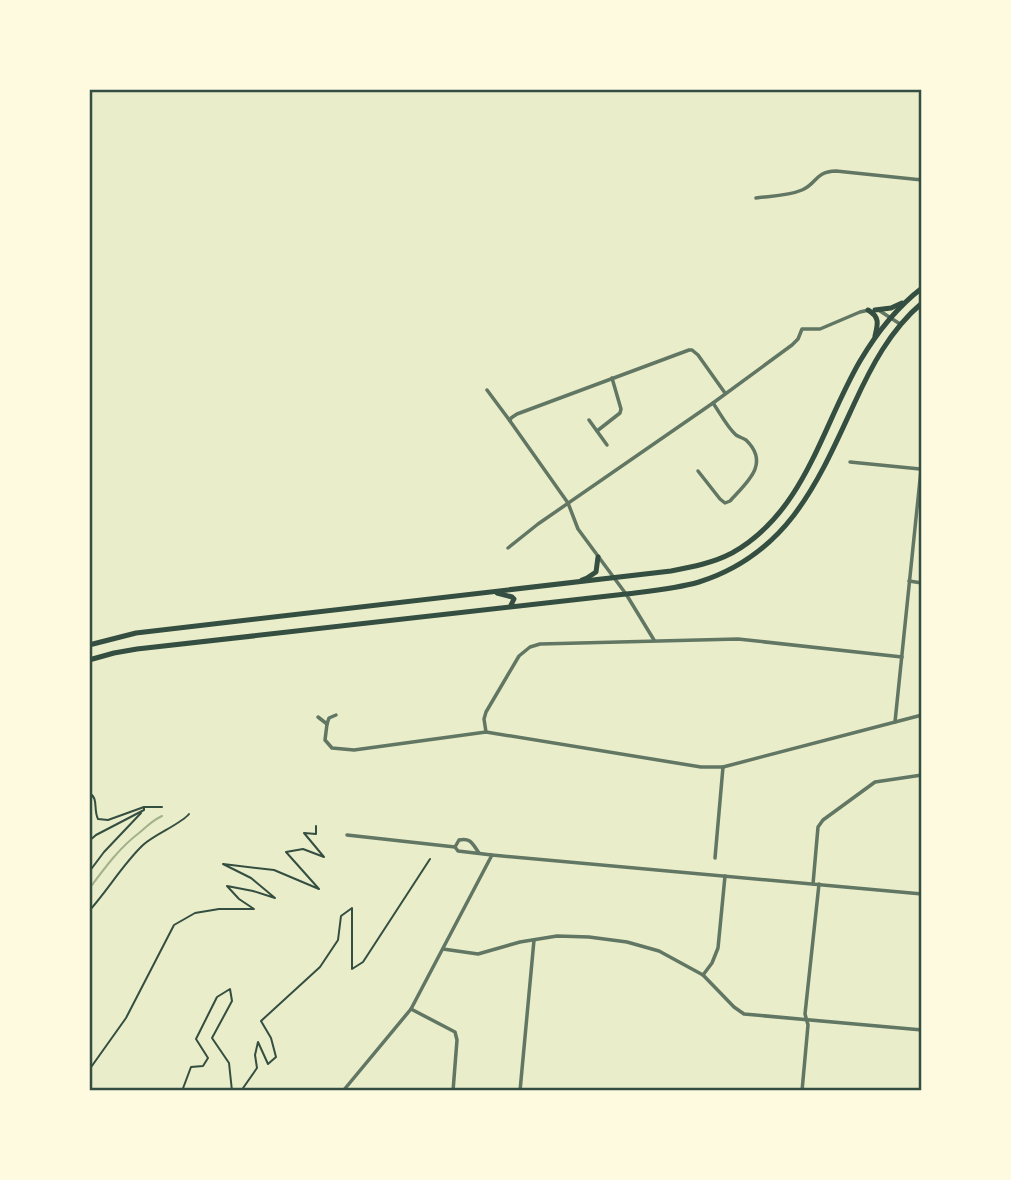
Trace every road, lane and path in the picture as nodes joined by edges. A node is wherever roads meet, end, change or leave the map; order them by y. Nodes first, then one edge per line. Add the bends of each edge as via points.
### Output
1 (922, 180) edge
2 (756, 198) dead end
3 (922, 288) edge
4 (910, 298) junction
5 (922, 303) edge
6 (872, 310) junction
7 (891, 317) junction
8 (901, 325) junction
9 (875, 340) junction
10 (612, 378) junction
11 (487, 390) dead end
12 (726, 393) junction
13 (713, 403) junction
14 (589, 420) dead end
15 (510, 421) junction
16 (597, 431) junction
17 (607, 445) dead end
18 (922, 460) edge
19 (850, 462) dead end
20 (921, 469) edge
21 (698, 471) dead end
22 (568, 503) junction
23 (508, 548) dead end
24 (598, 556) junction
25 (613, 578) junction
26 (909, 581) junction
27 (922, 583) edge
28 (565, 584) junction
29 (484, 593) junction
30 (626, 594) junction
31 (509, 606) junction
32 (654, 640) junction
33 (89, 645) edge
34 (902, 657) junction
35 (89, 660) edge
36 (336, 715) dead end
37 (922, 715) edge
38 (318, 717) dead end
39 (895, 722) junction
40 (327, 724) junction
41 (486, 732) junction
42 (723, 766) junction
43 (922, 775) edge
44 (89, 793) edge
45 (162, 807) dead end
46 (144, 808) junction
47 (189, 814) dead end
48 (316, 826) dead end
49 (347, 835) dead end
50 (89, 841) edge
51 (455, 846) junction
52 (479, 853) junction
53 (492, 855) junction
54 (715, 858) dead end
55 (430, 859) dead end
56 (89, 872) edge
57 (725, 876) junction
58 (813, 884) junction
59 (819, 884) junction
60 (922, 894) edge
61 (89, 911) edge
62 (534, 940) junction
63 (443, 949) junction
64 (703, 975) junction
65 (411, 1009) junction
66 (807, 1019) junction
67 (922, 1030) edge
68 (89, 1070) edge
69 (182, 1091) edge
70 (232, 1091) edge
71 (241, 1091) edge
72 (344, 1091) edge
73 (453, 1091) edge
74 (520, 1091) edge
75 (802, 1091) edge

1 - 2 street via 825,171 806,189
3 - 4 main road
4 - 6 main road via 891,308
4 - 7 main road
5 - 8 main road
6 - 7 street
6 - 9 main road via 878,318
6 - 12 street via 820,329 802,329 792,345
7 - 8 street
7 - 9 main road
8 - 30 main road via 872,365 818,480 775,537 720,574
9 - 25 main road via 806,473 767,526 715,560
10 - 12 street via 692,350
10 - 15 street via 517,414
10 - 16 street via 620,413
11 - 15 street
12 - 13 street
13 - 21 street via 735,434 746,440 758,463 752,476 725,503
13 - 22 street
14 - 16 street
15 - 22 street
16 - 17 street
18 - 20 street
19 - 20 street
20 - 26 street
22 - 23 street
22 - 24 street via 578,528
24 - 25 street
24 - 28 main road via 596,572
25 - 28 main road
25 - 30 street
26 - 27 street
26 - 34 street
28 - 29 main road
29 - 31 main road via 512,597
29 - 33 main road via 193,625
30 - 31 main road
30 - 32 street
31 - 35 main road via 138,649
32 - 34 street via 738,639
32 - 41 street via 530,647 519,656 486,712
34 - 39 street
36 - 40 street
37 - 39 street
38 - 40 street
39 - 42 street
40 - 41 street via 325,740 332,748 354,750
41 - 42 street via 701,767
42 - 54 street
43 - 58 street via 878,781 823,820 818,827
44 - 46 path via 94,795 98,819
45 - 46 path
46 - 50 path
46 - 56 path
47 - 61 path via 140,848
48 - 68 path via 316,834 304,833 324,856 303,849 286,852 319,889 274,870 223,864 251,878 275,898 227,886 254,909 195,913 174,925 126,1018
49 - 51 street
51 - 52 street via 458,851
51 - 52 street via 465,839
52 - 53 street
53 - 57 street
53 - 63 street
55 - 71 path via 363,962 352,969 352,908 341,916 338,940 320,967 261,1021 276,1057 268,1064 258,1042 257,1068
57 - 58 street
57 - 64 street via 718,948
58 - 59 street
59 - 60 street
59 - 66 street
62 - 63 street via 478,954
62 - 64 street via 589,937 627,943 659,951
62 - 74 street
63 - 65 street
64 - 66 street via 744,1014
65 - 72 street
65 - 73 street via 455,1032
66 - 67 street
66 - 75 street
69 - 70 path via 191,1067 203,1066 208,1058 196,1039 217,997 230,989 232,1001 212,1038 229,1063

